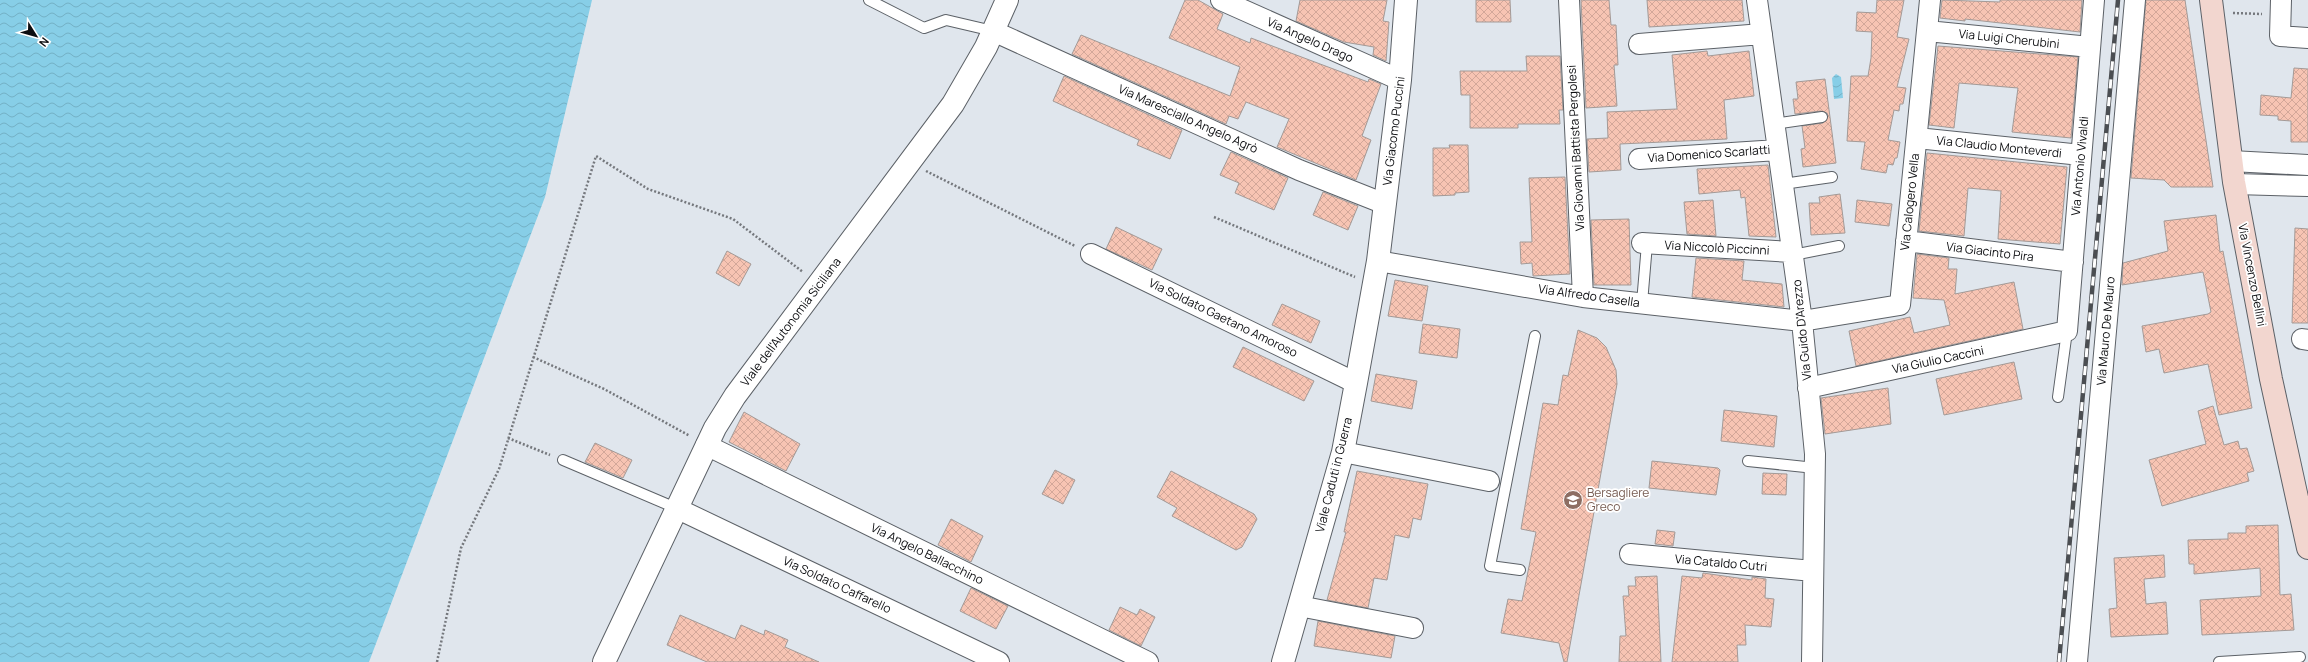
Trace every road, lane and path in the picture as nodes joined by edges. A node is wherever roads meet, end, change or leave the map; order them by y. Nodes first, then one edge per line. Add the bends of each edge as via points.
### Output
1 (869, 0) edge
2 (1007, 0) edge
3 (1221, 0) edge
4 (1406, 0) edge
5 (1569, 0) edge
6 (1757, 0) edge
7 (1930, 0) edge
8 (2094, 0) edge
9 (2135, 0) edge
10 (2212, 6) edge
11 (2281, 7) edge
12 (993, 31) junction
13 (1927, 32) junction
14 (1762, 34) junction
15 (2308, 38) edge
16 (1638, 44) dead end
17 (2090, 47) junction
18 (1400, 80) junction
19 (1822, 117) dead end
20 (1774, 124) junction
21 (1916, 138) junction
22 (1778, 150) junction
23 (2081, 155) junction
24 (1639, 159) dead end
25 (2231, 162) junction
26 (909, 163) junction
27 (2308, 165) edge
28 (1832, 177) dead end
29 (1783, 184) junction
30 (2235, 184) junction
31 (2308, 186) edge
32 (1385, 204) junction
33 (1214, 217) dead end
34 (1906, 241) junction
35 (1644, 243) joint
36 (1839, 246) dead end
37 (1793, 253) junction
38 (1091, 254) joint
39 (1378, 261) junction
40 (2073, 262) junction
41 (819, 285) junction
42 (1373, 285) junction
43 (1583, 297) junction
44 (1642, 304) junction
45 (1802, 321) junction
46 (2067, 331) junction
47 (1534, 336) dead end
48 (533, 357) junction
49 (1356, 383) junction
50 (1808, 388) junction
51 (2058, 397) dead end
52 (508, 438) junction
53 (706, 445) junction
54 (1343, 452) junction
55 (563, 460) joint
56 (1748, 461) dead end
57 (1815, 468) junction
58 (1497, 483) junction
59 (676, 508) junction
60 (2308, 548) edge
61 (1630, 554) dead end
62 (1520, 570) dead end
63 (1813, 571) junction
64 (1299, 606) junction
65 (1414, 628) dead end
66 (2300, 657) dead end
67 (437, 662) edge
68 (604, 662) edge
69 (999, 662) edge
70 (1148, 662) edge
71 (1283, 662) edge
72 (1812, 662) edge
73 (2077, 662) edge
74 (2219, 662) edge

1 - 12 lane via 924,28 946,20
2 - 12 street, Viale dell'Autonomia Siciliana
3 - 18 street, Via Angelo Drago
4 - 18 street, Via Giacomo Puccini
5 - 43 street, Via Giovanni Battista Pergolesi
6 - 14 street, Via Guido D'Arezzo
7 - 13 street, Via Calogero Vella
8 - 17 street, Via Antonio Vivaldi
9 - 73 street, Via Mauro De Mauro
10 - 11 path
10 - 25 main road, Via Vincenzo Bellini
11 - 15 street via 2280,36
12 - 26 street, Viale dell'Autonomia Siciliana via 953,104
12 - 32 street, Via Maresciallo Angelo Agrò via 1300,170
13 - 17 street, Via Luigi Cherubini
13 - 21 street, Via Calogero Vella
14 - 16 street
14 - 20 street, Via Guido D'Arezzo
17 - 23 street, Via Antonio Vivaldi
18 - 32 street, Via Giacomo Puccini
19 - 20 lane
20 - 22 street, Via Guido D'Arezzo
21 - 23 street, Via Claudio Monteverdi
21 - 34 street, Via Calogero Vella
22 - 24 street, Via Domenico Scarlatti
22 - 29 street, Via Guido D'Arezzo
23 - 40 street, Via Antonio Vivaldi
25 - 27 street
25 - 30 main road, Via Vincenzo Bellini
26 - 38 path
26 - 41 street, Viale dell'Autonomia Siciliana
28 - 29 lane
29 - 37 street, Via Guido D'Arezzo
30 - 31 street
30 - 60 main road, Via Vincenzo Bellini via 2272,379
32 - 39 street, Via Giacomo Puccini
33 - 42 path
34 - 40 street, Via Giacinto Pira
34 - 45 street, Via Calogero Vella via 1900,305
35 - 37 street, Via Niccolò Piccinni
35 - 44 lane
36 - 37 lane
37 - 45 street, Via Guido D'Arezzo
38 - 49 street, Via Soldato Gaetano Amoroso
39 - 42 street, Viale Caduti in Guerra
39 - 43 street, Via Alfredo Casella
40 - 46 street, Via Antonio Vivaldi
41 - 48 path via 733,219 648,189 596,156
41 - 53 street, Viale dell'Autonomia Siciliana via 735,396
42 - 49 street, Viale Caduti in Guerra
43 - 44 street, Via Alfredo Casella
44 - 45 street, Via Alfredo Casella
45 - 50 street, Via Guido D'Arezzo
46 - 50 street, Via Giulio Caccini
46 - 51 lane
47 - 58 lane
48 - 52 path
48 - 53 path via 604,389
49 - 54 street, Viale Caduti in Guerra
50 - 57 street, Via Guido D'Arezzo
52 - 55 path
52 - 67 path via 498,469 461,548
53 - 59 street, Viale dell'Autonomia Siciliana
53 - 70 street, Via Angelo Ballacchino
54 - 58 street
54 - 64 street, Viale Caduti in Guerra
55 - 59 lane
56 - 57 lane
57 - 63 street, Via Guido D'Arezzo
58 - 62 lane via 1490,566
59 - 68 street, Viale dell'Autonomia Siciliana
59 - 69 street, Via Soldato Caffarello
61 - 63 street, Via Cataldo Cutri
63 - 72 street, Via Guido D'Arezzo
64 - 65 street
64 - 71 street, Viale Caduti in Guerra
66 - 74 lane

